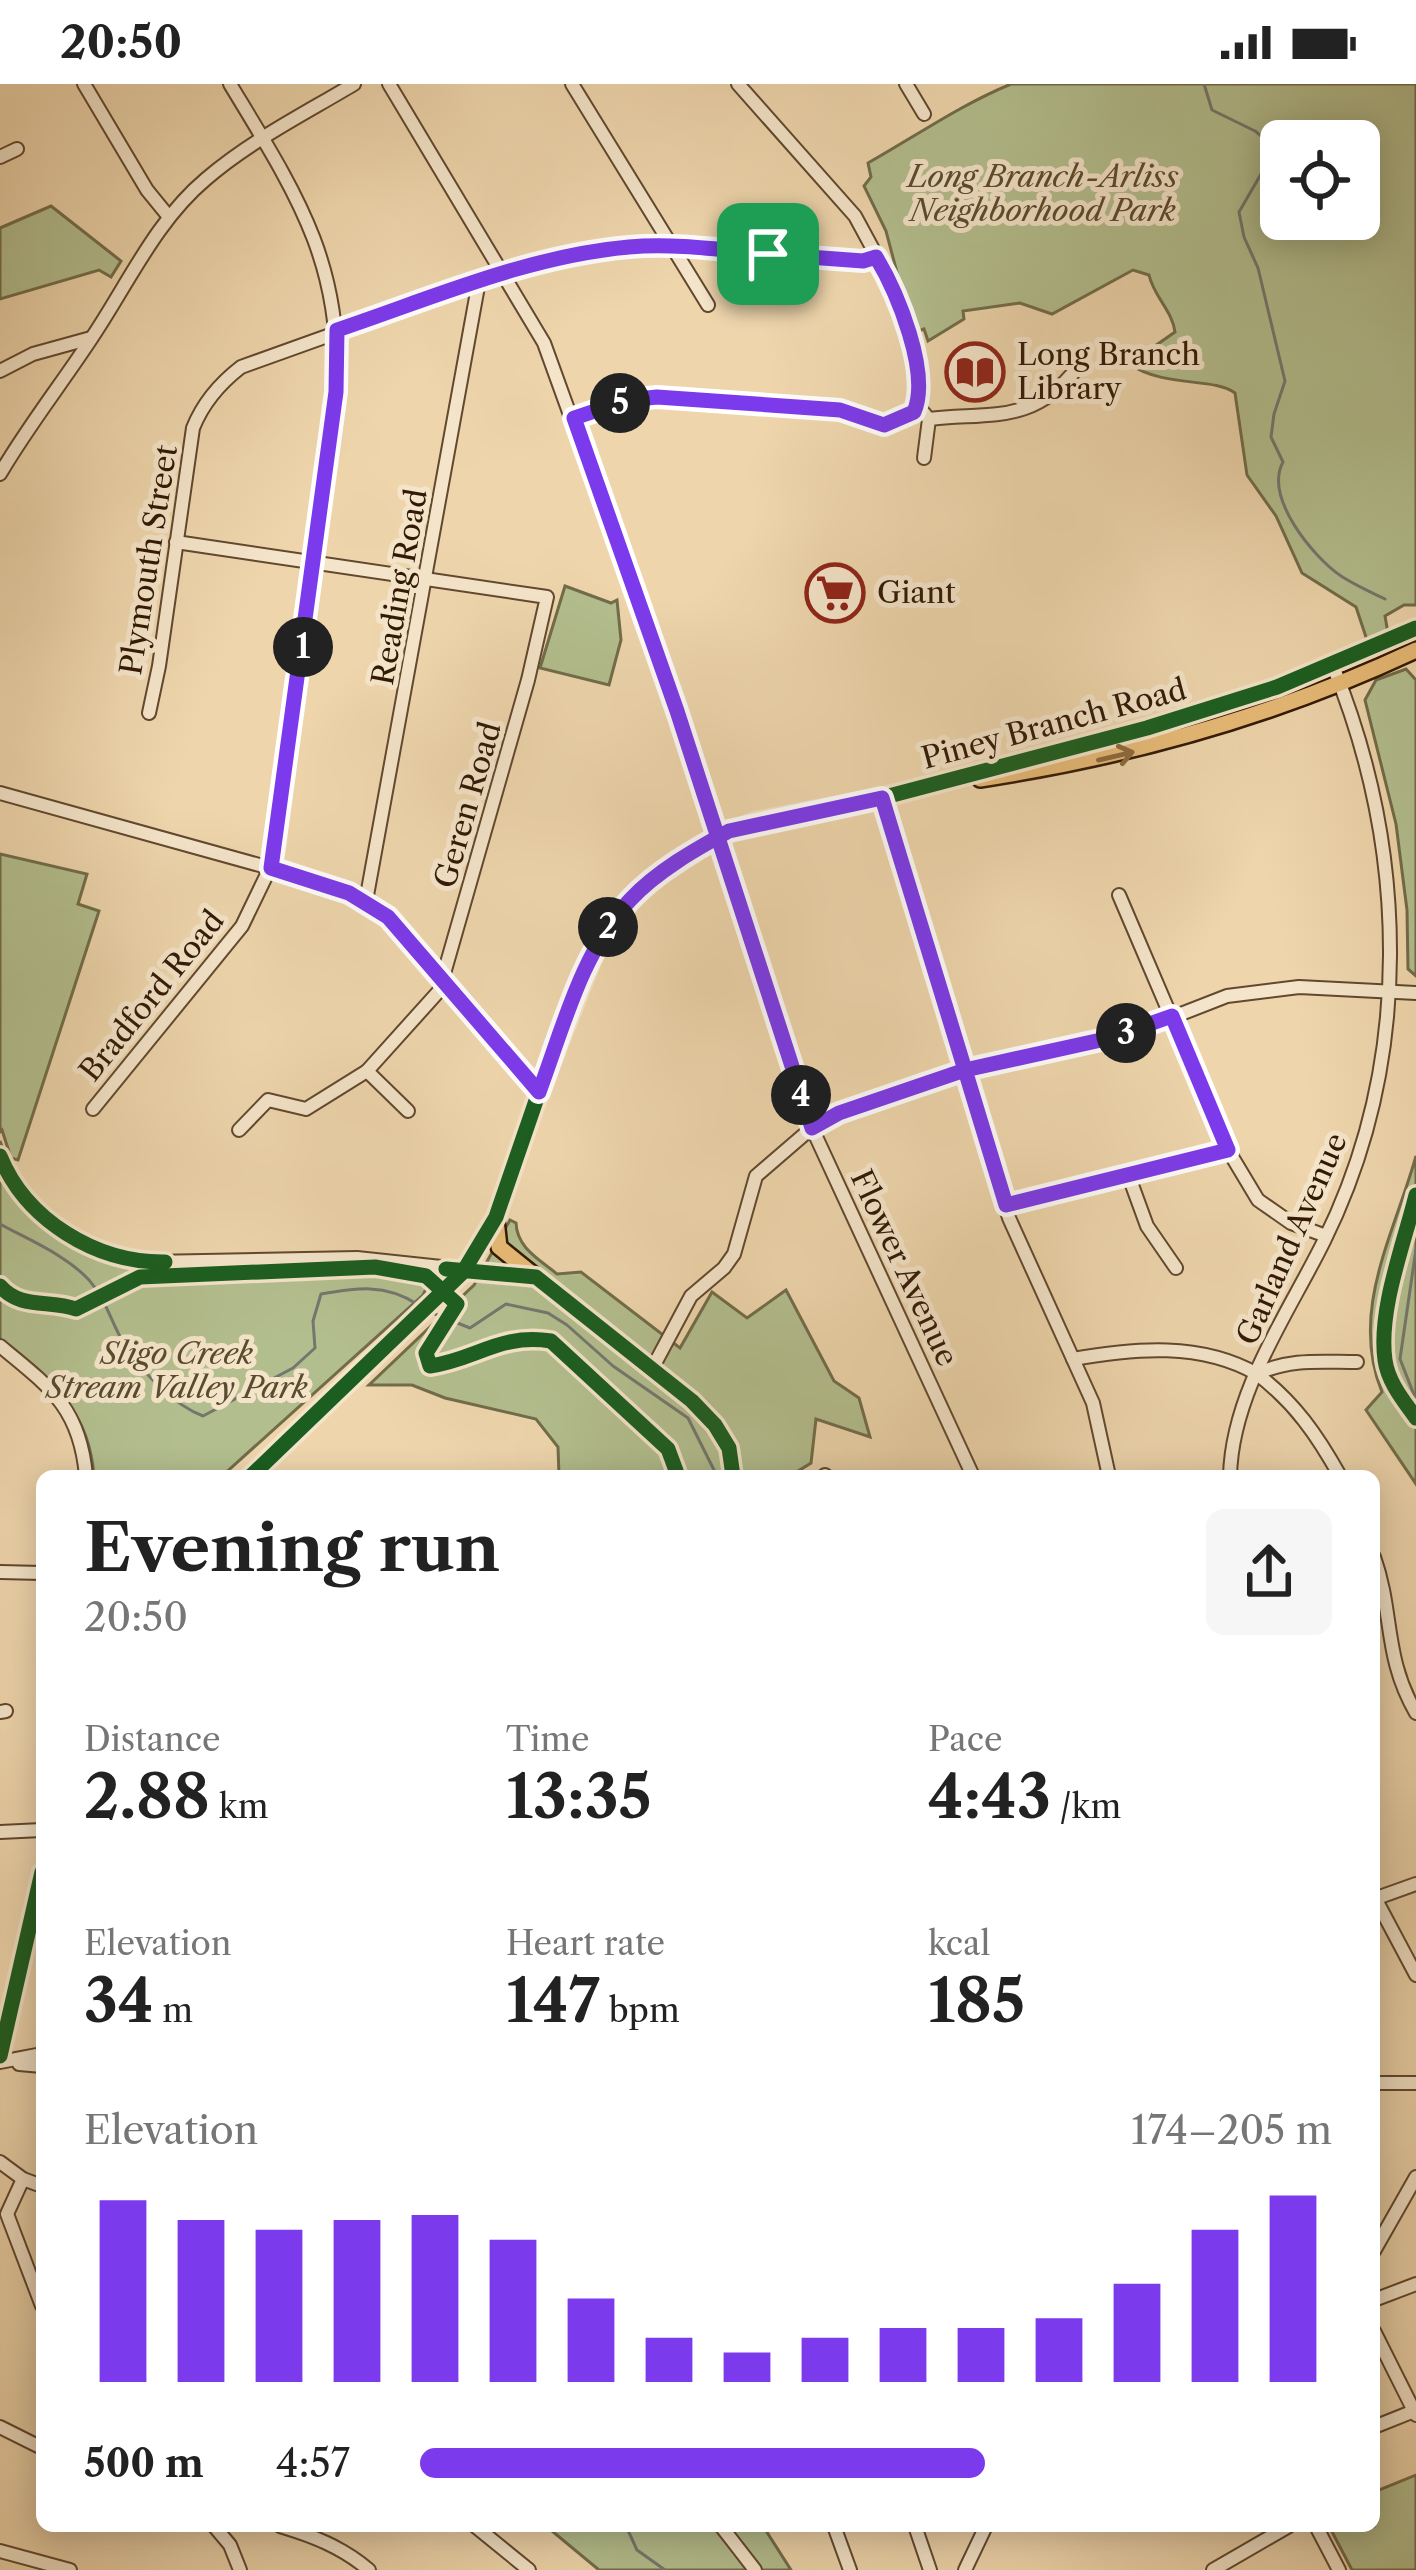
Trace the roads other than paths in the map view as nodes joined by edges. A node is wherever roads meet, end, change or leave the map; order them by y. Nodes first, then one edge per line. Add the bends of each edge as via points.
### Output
1 (84, 84) edge
2 (230, 84) edge
3 (354, 84) edge
4 (389, 84) edge
5 (572, 84) edge
6 (737, 84) edge
7 (906, 84) edge
8 (923, 114) dead end
9 (263, 139) junction
10 (17, 149) dead end
11 (0, 157) edge
12 (169, 217) junction
13 (672, 246) junction
14 (876, 257) junction
15 (503, 273) junction
16 (479, 281) junction
17 (708, 305) dead end
18 (337, 330) junction
19 (92, 338) junction
20 (1077, 368) dead end
21 (0, 371) edge
22 (914, 412) junction
23 (574, 418) junction
24 (929, 419) junction
25 (924, 458) dead end
26 (0, 474) edge
27 (176, 542) junction
28 (314, 560) junction
29 (428, 578) junction
30 (1416, 628) edge
31 (1416, 650) edge
32 (1333, 666) junction
33 (1340, 684) junction
34 (149, 712) dead end
35 (1045, 761) junction
36 (0, 793) edge
37 (882, 798) junction
38 (716, 838) junction
39 (271, 868) junction
40 (1119, 896) dead end
41 (366, 902) junction
42 (443, 980) junction
43 (1390, 992) junction
44 (1416, 993) edge
45 (1172, 1016) junction
46 (965, 1070) junction
47 (368, 1071) junction
48 (539, 1092) junction
49 (93, 1108) dead end
50 (408, 1111) dead end
51 (812, 1128) junction
52 (238, 1130) dead end
53 (1228, 1150) junction
54 (0, 1156) edge
55 (1128, 1174) junction
56 (1006, 1205) junction
57 (496, 1217) junction
58 (1326, 1236) junction
59 (1176, 1268) dead end
60 (463, 1272) junction
61 (536, 1277) junction
62 (0, 1346) edge
63 (1073, 1359) junction
64 (1357, 1362) dead end
65 (652, 1369) junction
66 (1257, 1374) junction
67 (85, 1470) edge
68 (257, 1470) edge
69 (733, 1470) edge
70 (971, 1470) edge
71 (1108, 1470) edge
72 (1231, 1470) edge
73 (1336, 1470) edge
74 (0, 1572) edge
75 (36, 1573) edge
76 (1380, 1575) edge
77 (1416, 1713) edge
78 (36, 1830) edge
79 (0, 1832) edge
80 (1416, 1884) edge
81 (1380, 1896) edge
82 (36, 1899) edge
83 (1380, 1909) edge
84 (1416, 1975) edge
85 (36, 2055) edge
86 (0, 2060) edge
87 (36, 2065) edge
88 (1416, 2083) edge
89 (1380, 2084) edge
90 (0, 2162) edge
91 (1416, 2177) edge
92 (22, 2179) junction
93 (36, 2184) edge
94 (1380, 2241) edge
95 (1416, 2284) edge
96 (36, 2290) edge
97 (1380, 2298) edge
98 (1380, 2343) edge
99 (1415, 2413) edge
100 (1380, 2425) edge
101 (0, 2427) edge
102 (36, 2445) edge
103 (219, 2532) edge
104 (299, 2532) edge
105 (483, 2532) edge
106 (726, 2532) edge
107 (836, 2532) edge
108 (917, 2532) edge
109 (983, 2532) edge
110 (1278, 2532) edge
111 (1319, 2532) edge
112 (0, 2551) edge
113 (70, 2570) edge
114 (240, 2570) edge
115 (369, 2570) edge
116 (529, 2570) edge
117 (754, 2570) edge
118 (850, 2570) edge
119 (930, 2570) edge
120 (965, 2570) edge
121 (1213, 2570) edge
122 (1340, 2570) edge

1 - 12 street
2 - 9 street, Bradford Road
3 - 9 street
4 - 15 street, Flower Avenue
5 - 13 street
6 - 14 street via 855,216
7 - 8 street
9 - 12 street
9 - 18 street, Bradford Road via 315,235
10 - 11 street
12 - 19 street
13 - 14 street, Plymouth Street
13 - 15 street, Plymouth Street via 583,254
13 - 17 street
14 - 22 street via 918,369
15 - 16 street, Plymouth Street
15 - 23 street, Flower Avenue via 544,343
16 - 18 street, Plymouth Street
16 - 29 street, Reading Road
18 - 27 street, Plymouth Street via 241,368 201,409
18 - 28 street, Bradford Road
19 - 21 street
19 - 26 street
20 - 24 street via 1052,393 1007,415
22 - 23 street via 884,425 840,410 657,397
22 - 24 street
23 - 38 street, Flower Avenue
24 - 25 street
27 - 28 street
27 - 34 street, Plymouth Street
28 - 29 street
28 - 39 street, Bradford Road
29 - 41 street, Reading Road
29 - 42 street, Geren Road via 547,597
30 - 32 main road, Piney Branch Road
31 - 33 main road, Piney Branch Road
32 - 33 street, Garland Avenue
32 - 35 main road, Piney Branch Road
35 -> 33 main road, Piney Branch Road via 1203,733
33 - 43 street, Garland Avenue via 1380,844
35 - 37 main road, Piney Branch Road
36 - 39 street
37 - 38 main road, Piney Branch Road via 754,822
37 - 46 street
38 - 48 main road, Piney Branch Road via 652,880 609,926
38 - 51 street, Flower Avenue
39 - 41 street
39 - 49 street, Bradford Road via 242,926
40 - 45 street
41 - 42 street
42 - 47 street, Geren Road
42 - 48 street
43 - 44 street
43 - 45 street via 1263,989
43 - 58 street, Garland Avenue via 1363,1151
45 - 46 street
45 - 53 street
46 - 51 street
46 - 56 street
47 - 50 street
47 - 52 street, Geren Road via 306,1109 268,1100
48 - 57 main road, Piney Branch Road
51 - 65 street via 756,1176 734,1254 691,1296
51 - 70 street, Flower Avenue
53 - 55 street
53 - 58 street via 1270,1211
54 - 60 street via 35,1209 94,1249 127,1259 357,1258
55 - 56 street
55 - 59 street
56 - 63 street
57 - 60 main road, Piney Branch Road
57 - 61 main road via 499,1247
58 - 66 street, Garland Avenue
60 - 61 street
60 - 68 main road, Piney Branch Road
61 - 65 street
62 - 67 street via 69,1414
63 - 66 street via 1185,1350
63 - 71 street via 1101,1426
64 - 66 street via 1279,1363
65 - 69 street via 715,1425
66 - 72 street, Garland Avenue via 1234,1434
66 - 73 street via 1303,1415
74 - 75 street
76 - 77 street via 1392,1659
78 - 79 street
80 - 81 street
82 - 86 main road
83 - 84 street
85 - 86 street
86 - 87 street
88 - 89 street
90 - 92 street
91 - 94 street
92 - 93 street
92 - 96 street via 7,2213
95 - 97 street
98 - 99 street
99 - 100 street
101 - 102 street
103 - 114 street
104 - 115 street
105 - 116 street
106 - 117 street
107 - 118 street
108 - 119 street
109 - 120 street
110 - 121 street
111 - 122 street
112 - 113 street

